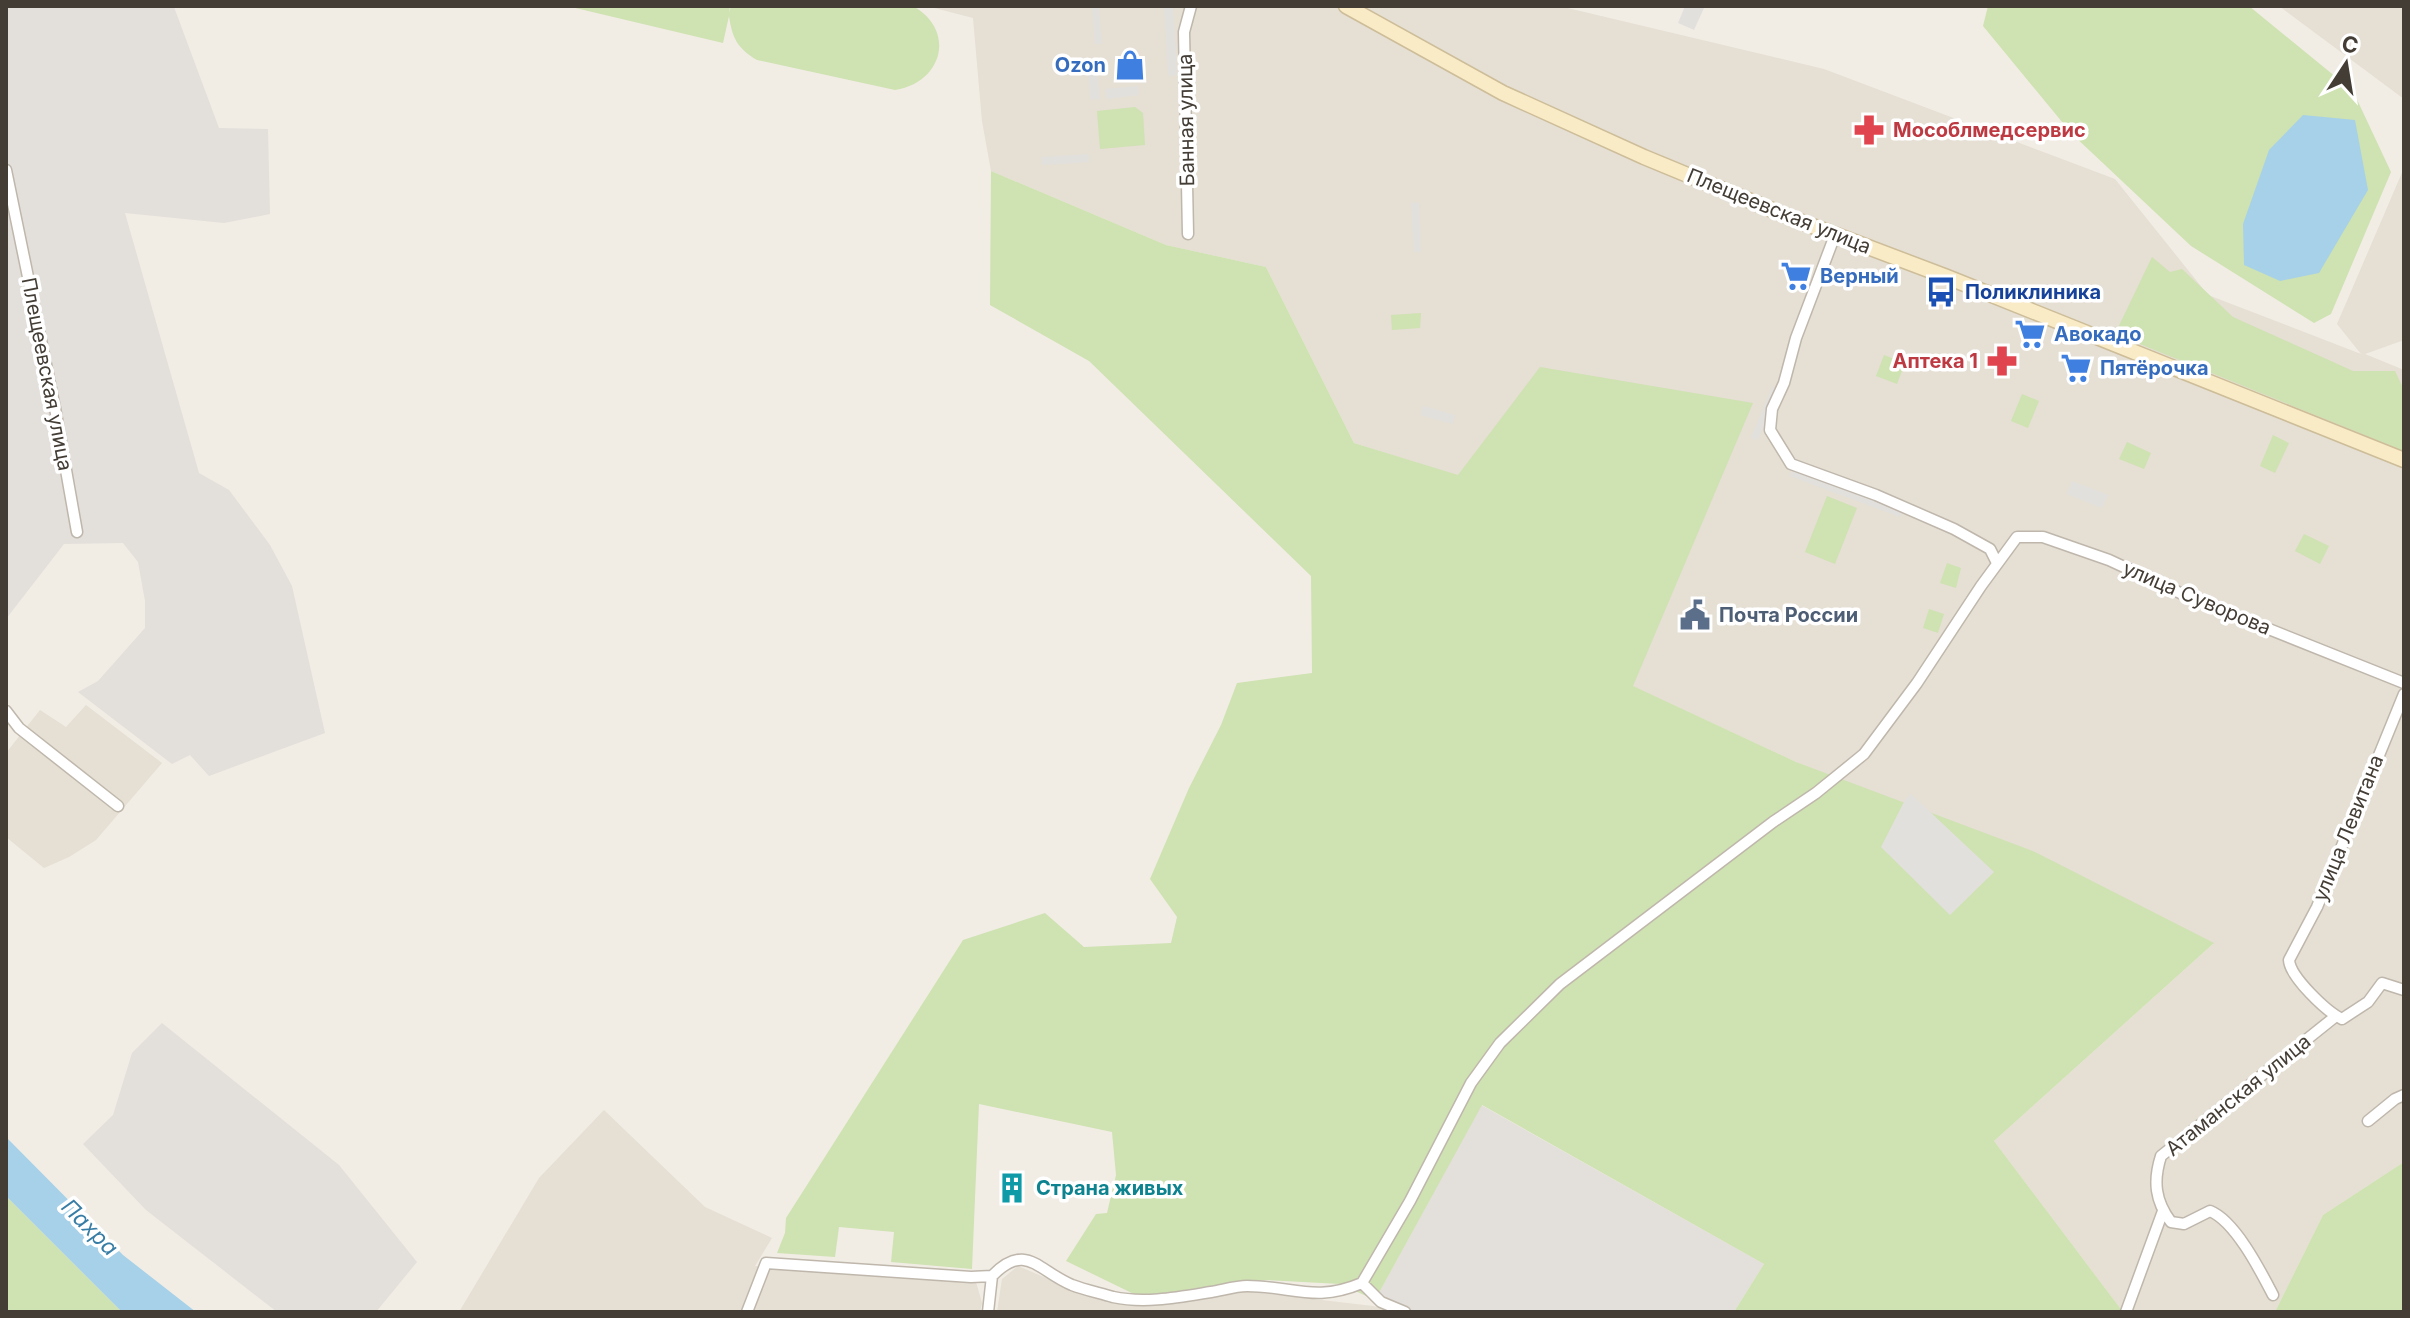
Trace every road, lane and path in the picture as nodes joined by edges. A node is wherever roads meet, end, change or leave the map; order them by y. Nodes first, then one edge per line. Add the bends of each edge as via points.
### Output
1 (1191, 6) edge
2 (1346, 6) edge
3 (6, 170) edge
4 (1188, 234) dead end
5 (1835, 235) junction
6 (2404, 460) edge
7 (77, 532) dead end
8 (1997, 563) junction
9 (2404, 683) edge
10 (2404, 694) edge
11 (6, 711) edge
12 (118, 806) dead end
13 (2404, 990) edge
14 (2336, 1016) junction
15 (2404, 1095) edge
16 (2368, 1121) dead end
17 (2163, 1211) junction
18 (992, 1276) junction
19 (1362, 1283) junction
20 (2273, 1295) dead end
21 (747, 1312) edge
22 (988, 1312) edge
23 (1405, 1312) edge
24 (2126, 1312) edge

1 - 4 street, Банная улица via 1184,32
2 - 5 street, Плещеевская улица via 1537,109
3 - 7 street, Плещеевская улица
5 - 6 street, Плещеевская улица
5 - 8 street via 1789,358 1770,430 1791,464 1944,524 1990,549
8 - 9 street, улица Суворова via 2017,537 2043,537
8 - 19 street via 1864,754 1560,984 1500,1043 1471,1083
10 - 14 street, улица Левитана via 2317,907 2289,960 2308,991
11 - 12 street via 19,728
13 - 14 street, Атаманская улица via 2382,983 2358,1011 2342,1019
14 - 17 street, Атаманская улица via 2161,1156 2156,1188
15 - 16 street
17 - 20 street via 2171,1222 2184,1224 2210,1211 2222,1215
17 - 24 street
18 - 19 street via 1006,1262 1020,1259 1071,1285 1140,1301 1246,1285 1329,1293
18 - 21 street via 766,1263
18 - 22 street
19 - 23 street via 1381,1302

